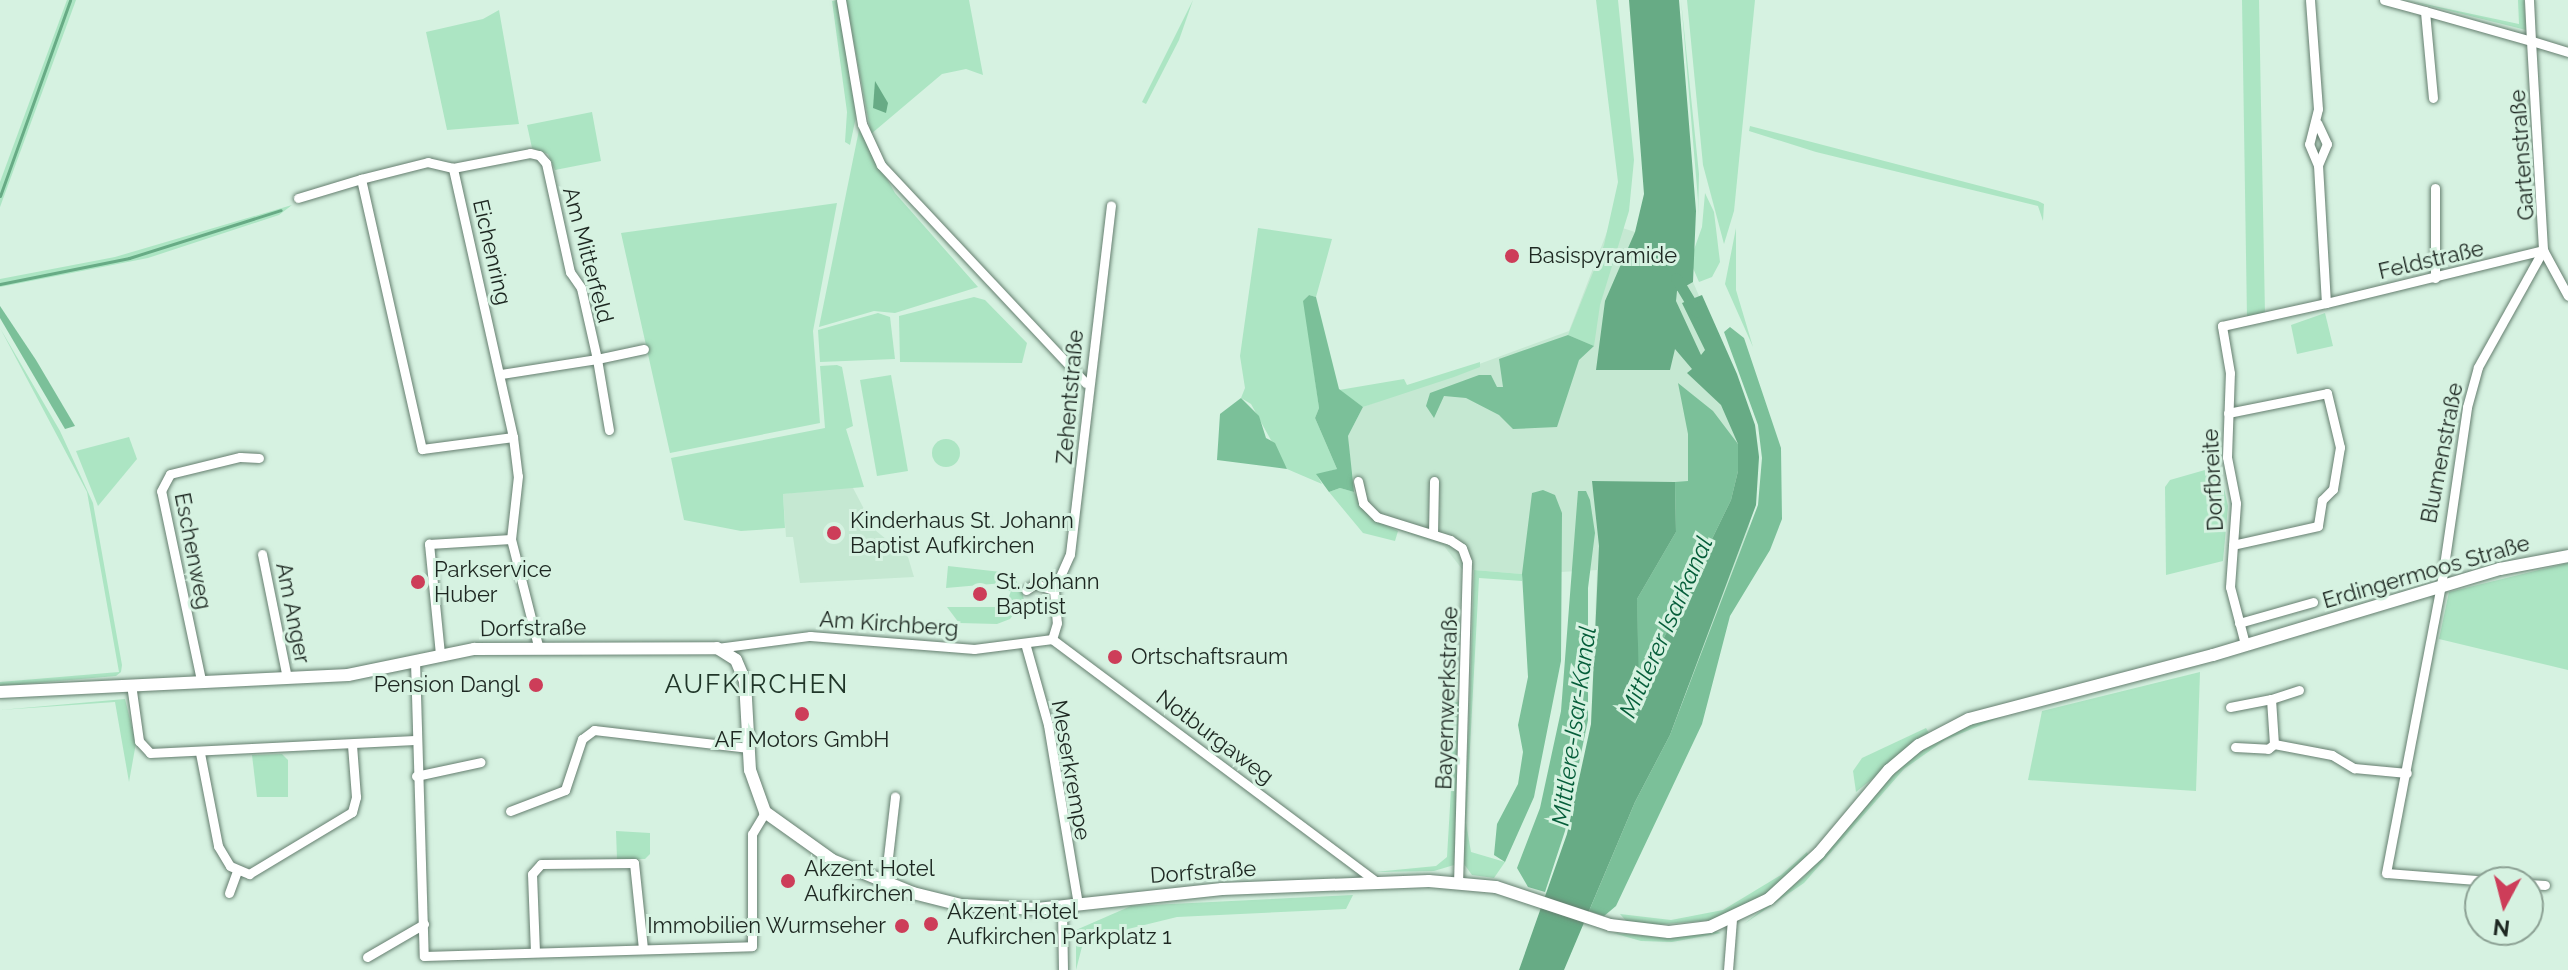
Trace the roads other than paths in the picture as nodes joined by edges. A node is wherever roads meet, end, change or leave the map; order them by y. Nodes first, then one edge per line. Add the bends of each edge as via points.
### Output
1 (841, 0) edge
2 (2310, 0) edge
3 (2384, 0) edge
4 (2529, 0) edge
5 (2425, 11) junction
6 (2531, 41) junction
7 (2568, 52) edge
8 (2433, 98) dead end
9 (2317, 123) junction
10 (2318, 165) junction
11 (453, 168) junction
12 (361, 179) junction
13 (2435, 188) dead end
14 (298, 198) dead end
15 (1111, 205) dead end
16 (2543, 250) junction
17 (2435, 278) junction
18 (2568, 296) edge
19 (2326, 303) junction
20 (2222, 326) joint
21 (644, 349) dead end
22 (597, 359) junction
23 (501, 374) junction
24 (1086, 383) junction
25 (2228, 413) junction
26 (609, 430) dead end
27 (513, 437) junction
28 (259, 458) dead end
29 (1358, 481) dead end
30 (1434, 481) dead end
31 (1433, 534) junction
32 (511, 539) junction
33 (2233, 545) junction
34 (262, 554) dead end
35 (2568, 556) edge
36 (2441, 586) junction
37 (1026, 590) dead end
38 (1054, 590) junction
39 (2313, 602) dead end
40 (2239, 623) junction
41 (2296, 631) junction
42 (1052, 639) junction
43 (751, 641) junction
44 (1025, 643) junction
45 (2245, 644) junction
46 (538, 646) junction
47 (717, 648) junction
48 (440, 654) junction
49 (2213, 655) junction
50 (732, 656) junction
51 (415, 661) junction
52 (287, 678) junction
53 (201, 680) junction
54 (131, 684) junction
55 (2299, 690) dead end
56 (0, 692) edge
57 (2271, 699) junction
58 (2230, 707) dead end
59 (415, 740) junction
60 (2274, 744) junction
61 (352, 745) junction
62 (2235, 747) dead end
63 (749, 748) junction
64 (200, 753) junction
65 (481, 762) dead end
66 (2407, 773) junction
67 (416, 776) junction
68 (895, 797) dead end
69 (510, 811) dead end
70 (765, 812) junction
71 (237, 871) junction
72 (2464, 879) edge
73 (885, 883) junction
74 (1378, 883) junction
75 (1458, 883) junction
76 (229, 893) dead end
77 (1078, 905) junction
78 (1062, 907) junction
79 (1732, 919) junction
80 (424, 924) junction
81 (643, 948) junction
82 (535, 952) junction
83 (367, 957) dead end
84 (1063, 970) edge
85 (1728, 970) edge

1 - 24 street via 862,124 881,165
2 - 9 street
3 - 5 street
4 - 6 street, Gartenstraße
5 - 6 street
5 - 8 street
6 - 7 street
6 - 16 street, Gartenstraße
9 - 10 street via 2309,144
9 - 10 street via 2327,144
10 - 19 street
11 - 12 street via 428,162
11 - 22 street, Am Mitterfeld via 530,153 546,163 570,272 581,288
11 - 23 street, Eichenring
12 - 14 street
12 - 27 street via 422,449
13 - 17 street
15 - 24 street, Zehentstraße
16 - 17 street, Feldstraße
16 - 18 street, Gartenstraße
16 - 36 street, Blumenstraße via 2474,381
17 - 19 street, Feldstraße
19 - 20 street, Feldstraße
20 - 25 street, Dorfbreite via 2230,373
21 - 22 street
22 - 23 street
22 - 26 street, Am Mitterfeld
23 - 27 street, Eichenring
24 - 38 street, Zehentstraße via 1070,554
25 - 33 street, Dorfbreite
25 - 33 street, Dorfbreite via 2327,393 2340,447 2333,489 2322,500 2318,526
27 - 32 street, Eichenring via 518,476
28 - 53 street, Eschenweg via 240,457 170,474 161,491
29 - 31 street, Bayernwerkstraße via 1363,503 1377,517
30 - 31 street
31 - 75 street, Bayernwerkstraße via 1462,548 1469,580
32 - 46 street, Eichenring
32 - 48 street via 429,544
33 - 40 street, Dorfbreite via 2230,587
34 - 52 street, Am Anger
35 - 36 street, Erdingermoos Straße
36 - 41 street, Erdingermoos Straße
36 - 66 street, Blumenstraße
37 - 38 street via 1035,584
38 - 42 street via 1057,623
39 - 40 street
40 - 45 street, Dorfbreite
41 - 45 street, Erdingermoos Straße
41 - 49 street, Erdingermoos Straße
42 - 44 street
42 - 74 street, Notburgaweg
43 - 44 street, Am Kirchberg via 810,636 974,649
43 - 47 street, Am Kirchberg
43 - 50 street
44 - 77 street, Meserkrempe via 1048,725
45 - 49 street, Erdingermoos Straße
46 - 47 street, Dorfstraße
46 - 48 street, Dorfstraße
47 - 50 street, Dorfstraße
48 - 51 street, Dorfstraße
49 - 79 street, Erdingermoos Straße via 2017,704 1934,736 1889,770 1784,888
50 - 63 street via 745,681
51 - 52 street, Dorfstraße via 348,675
51 - 59 street
52 - 53 street, Dorfstraße
53 - 54 street, Dorfstraße
54 - 56 street, Dorfstraße
54 - 64 street via 144,750
55 - 57 street
57 - 58 street
57 - 60 street
59 - 61 street
59 - 67 street
60 - 62 street via 2268,749
60 - 66 street via 2332,755 2354,768
61 - 64 street
61 - 71 street via 352,812 261,870
63 - 69 street via 594,730 582,739 565,790
63 - 70 street via 755,796
64 - 71 street via 213,831
65 - 67 street
66 - 72 street, Blumenstraße via 2386,873
67 - 80 street
68 - 73 street
70 - 73 street, Dorfstraße via 805,845
70 - 81 street via 752,834 752,946
71 - 76 street
73 - 78 street, Dorfstraße via 961,905
74 - 75 street, Dorfstraße
74 - 77 street, Dorfstraße via 1222,889
75 - 79 street, Dorfstraße via 1496,887 1600,922 1669,932
77 - 78 street, Dorfstraße
78 - 84 street
79 - 85 street
80 - 82 street via 424,956
80 - 83 street
81 - 82 street
81 - 82 street via 637,865 541,864 533,871

